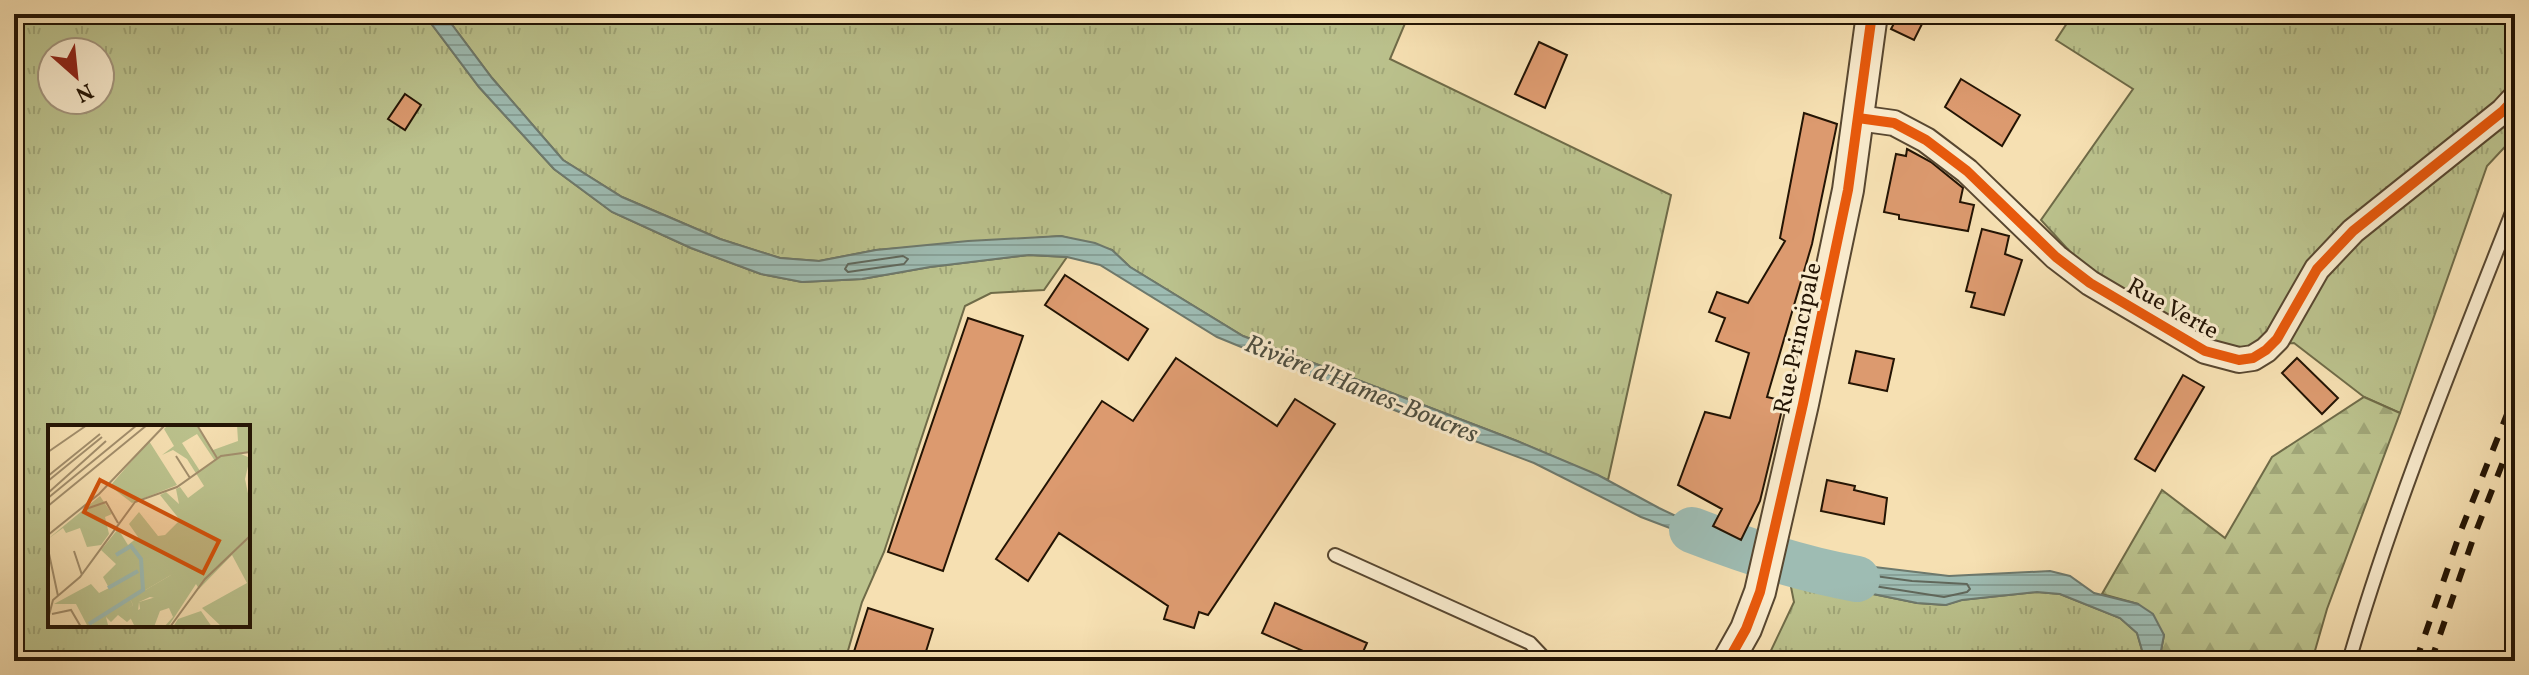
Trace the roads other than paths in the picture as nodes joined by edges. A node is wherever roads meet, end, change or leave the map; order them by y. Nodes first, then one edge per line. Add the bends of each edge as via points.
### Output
1 (1872, 14) edge
2 (2515, 98) edge
3 (1858, 118) junction
4 (2515, 205) edge
5 (1335, 555) dead end
6 (1547, 661) edge
7 (1728, 661) edge
8 (2349, 661) edge

1 - 3 street, Rue Principale
2 - 3 street, Rue Verte via 2353,231 2317,269 2277,339 2253,358 2239,360 2205,351 2090,283 1926,140 1894,123
3 - 7 street, Rue Principale via 1848,190 1774,535 1760,592
4 - 8 lane via 2425,435
5 - 6 lane via 1530,643

